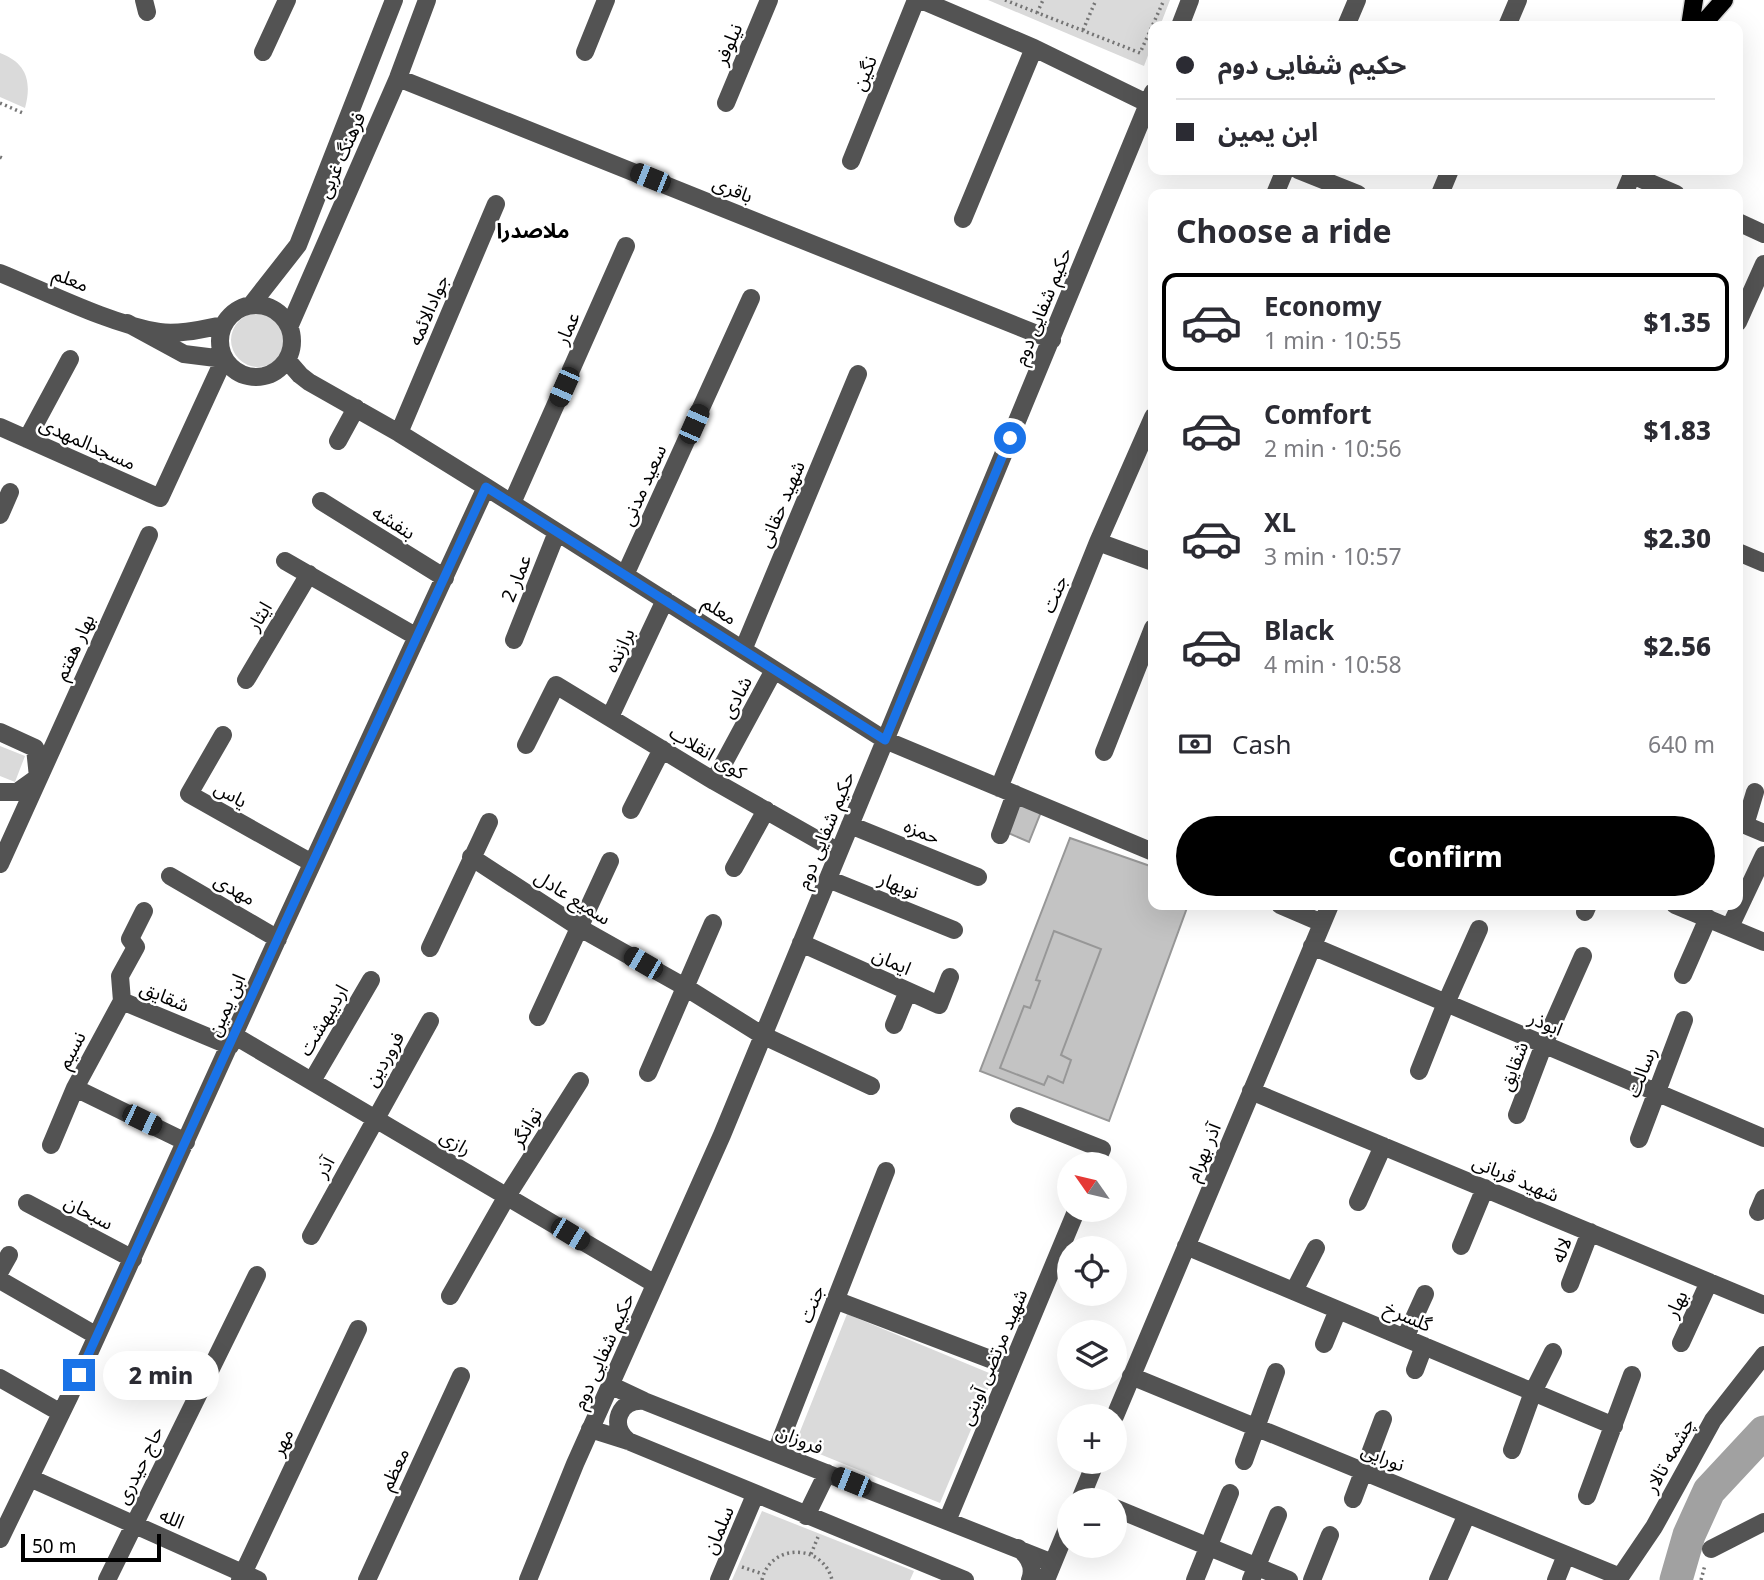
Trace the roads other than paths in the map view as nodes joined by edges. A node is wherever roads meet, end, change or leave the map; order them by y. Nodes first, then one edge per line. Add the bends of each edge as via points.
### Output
1 (287, 0) edge
2 (394, 0) edge
3 (427, 0) edge
4 (606, 0) edge
5 (769, 0) edge
6 (918, 0) edge
7 (1190, 0) edge
8 (1357, 0) edge
9 (1518, 0) edge
10 (1697, 0) edge
11 (1712, 0) edge
12 (1724, 0) edge
13 (1182, 21) edge
14 (1348, 21) edge
15 (1509, 21) edge
16 (1695, 21) edge
17 (1698, 21) edge
18 (1701, 21) edge
19 (1034, 48) junction
20 (263, 52) dead end
21 (585, 52) dead end
22 (398, 78) junction
23 (1148, 99) edge
24 (726, 103) dead end
25 (1148, 111) edge
26 (851, 161) dead end
27 (1310, 175) edge
28 (1639, 175) edge
29 (1346, 189) edge
30 (1666, 189) edge
31 (496, 204) dead end
32 (962, 219) dead end
33 (1743, 224) edge
34 (1764, 234) edge
35 (626, 246) dead end
36 (1764, 264) edge
37 (0, 273) edge
38 (751, 298) dead end
39 (251, 305) junction
40 (1743, 311) edge
41 (127, 323) junction
42 (223, 325) junction
43 (290, 325) junction
44 (1052, 340) junction
45 (69, 359) dead end
46 (224, 359) junction
47 (287, 360) junction
48 (858, 374) dead end
49 (356, 408) junction
50 (0, 427) edge
51 (1148, 428) edge
52 (398, 433) junction
53 (27, 439) junction
54 (338, 441) dead end
55 (486, 487) junction
56 (10, 492) dead end
57 (321, 502) dead end
58 (512, 503) junction
59 (0, 515) edge
60 (557, 532) junction
61 (149, 535) dead end
62 (1098, 542) junction
63 (1743, 554) edge
64 (1148, 560) edge
65 (285, 561) dead end
66 (1764, 563) edge
67 (309, 574) junction
68 (625, 575) junction
69 (444, 578) junction
70 (665, 600) junction
71 (417, 637) junction
72 (514, 640) dead end
73 (1148, 641) edge
74 (743, 650) junction
75 (774, 670) junction
76 (246, 680) dead end
77 (610, 717) junction
78 (0, 732) edge
79 (223, 735) dead end
80 (885, 740) junction
81 (526, 745) dead end
82 (662, 749) junction
83 (1104, 752) dead end
84 (38, 777) junction
85 (714, 781) junction
86 (1007, 791) junction
87 (0, 792) edge
88 (1755, 792) dead end
89 (631, 810) dead end
90 (766, 810) junction
91 (489, 822) dead end
92 (850, 825) junction
93 (1764, 833) edge
94 (1000, 835) dead end
95 (1148, 850) edge
96 (839, 852) junction
97 (1764, 855) edge
98 (471, 858) junction
99 (610, 861) dead end
100 (312, 863) junction
101 (0, 864) edge
102 (734, 868) dead end
103 (170, 876) dead end
104 (978, 877) dead end
105 (828, 879) junction
106 (1743, 900) edge
107 (1292, 910) edge
108 (1328, 910) edge
109 (1688, 910) edge
110 (1738, 910) edge
111 (144, 911) dead end
112 (1709, 918) junction
113 (713, 923) dead end
114 (1322, 923) junction
115 (580, 928) junction
116 (1730, 928) junction
117 (1479, 929) dead end
118 (954, 930) dead end
119 (278, 939) junction
120 (1764, 942) edge
121 (802, 943) junction
122 (1312, 946) junction
123 (430, 948) dead end
124 (1583, 956) dead end
125 (1683, 975) dead end
126 (950, 977) dead end
127 (371, 980) dead end
128 (685, 987) junction
129 (908, 991) junction
130 (122, 1001) junction
131 (1446, 1003) junction
132 (538, 1017) dead end
133 (1685, 1020) dead end
134 (430, 1021) dead end
135 (894, 1025) dead end
136 (762, 1035) junction
137 (233, 1041) junction
138 (1544, 1044) junction
139 (1419, 1071) dead end
140 (648, 1073) dead end
141 (312, 1081) junction
142 (580, 1081) dead end
143 (871, 1086) dead end
144 (75, 1088) junction
145 (1251, 1091) junction
146 (1656, 1092) junction
147 (1517, 1115) dead end
148 (1019, 1116) dead end
149 (375, 1118) junction
150 (1764, 1138) edge
151 (1639, 1139) dead end
152 (186, 1142) junction
153 (51, 1145) dead end
154 (1383, 1146) junction
155 (1101, 1152) edge
156 (886, 1171) dead end
157 (1485, 1188) junction
158 (507, 1196) junction
159 (1357, 1202) dead end
160 (27, 1203) dead end
161 (1072, 1222) edge
162 (1590, 1232) junction
163 (311, 1236) dead end
164 (1186, 1246) junction
165 (1461, 1246) dead end
166 (1316, 1248) dead end
167 (9, 1255) dead end
168 (133, 1259) junction
169 (0, 1271) edge
170 (257, 1275) dead end
171 (0, 1280) edge
172 (1709, 1282) junction
173 (655, 1284) junction
174 (1570, 1284) dead end
175 (1294, 1291) junction
176 (1425, 1294) dead end
177 (450, 1296) dead end
178 (835, 1300) junction
179 (1764, 1305) edge
180 (1338, 1310) junction
181 (358, 1329) dead end
182 (97, 1336) junction
183 (1405, 1338) junction
184 (1681, 1343) dead end
185 (1324, 1344) dead end
186 (1424, 1346) junction
187 (1553, 1352) dead end
188 (1764, 1355) edge
189 (1011, 1367) junction
190 (1415, 1370) dead end
191 (1276, 1372) dead end
192 (1632, 1375) dead end
193 (461, 1376) dead end
194 (1131, 1376) junction
195 (0, 1378) edge
196 (610, 1385) junction
197 (1534, 1392) junction
198 (644, 1401) junction
199 (1120, 1404) edge
200 (61, 1413) junction
201 (1383, 1419) dead end
202 (1614, 1426) junction
203 (1255, 1427) junction
204 (590, 1429) junction
205 (628, 1441) junction
206 (1512, 1450) dead end
207 (776, 1452) junction
208 (1244, 1461) dead end
209 (827, 1472) junction
210 (1363, 1472) junction
211 (30, 1478) junction
212 (1230, 1493) dead end
213 (755, 1496) junction
214 (1587, 1496) dead end
215 (1353, 1499) dead end
216 (1127, 1513) edge
217 (1467, 1514) junction
218 (806, 1516) junction
219 (1278, 1516) dead end
220 (947, 1521) junction
221 (1764, 1522) edge
222 (133, 1524) junction
223 (1330, 1535) dead end
224 (0, 1539) edge
225 (1208, 1547) junction
226 (1018, 1548) junction
227 (1711, 1549) dead end
228 (1057, 1553) edge
229 (1566, 1555) junction
230 (1053, 1563) junction
231 (925, 1573) edge
232 (1254, 1573) edge
233 (247, 1578) edge
234 (1618, 1578) edge
235 (107, 1580) edge
236 (366, 1580) edge
237 (528, 1580) edge
238 (719, 1580) edge
239 (965, 1580) edge
240 (1030, 1580) edge
241 (1046, 1580) edge
242 (1195, 1580) edge
243 (1289, 1580) edge
244 (1312, 1580) edge
245 (1438, 1580) edge
246 (1556, 1580) edge

1 - 20 street
2 - 39 street, فرهنگ غربی via 298,245
3 - 22 street, فرهنگ غربی
4 - 21 street
5 - 24 street, نیلوفر
6 - 19 street
6 - 26 street, نگین
7 - 13 street
8 - 14 street
9 - 15 street
10 - 16 main road
11 - 17 street
12 - 18 main road
19 - 23 street
19 - 32 street
22 - 43 street, فرهنگ غربی
22 - 44 street, باقری
25 - 44 street, حکیم شفایی دوم
27 - 29 street
28 - 30 street
31 - 52 street, جوادالائمه
33 - 34 street
35 - 58 street, عمار
36 - 40 street
37 - 41 street, معلم
38 - 68 street, سعید مدنی
39 - 42 street via 230,315
39 - 43 street via 274,309
41 - 42 street via 160,332
41 - 46 street via 184,354
42 - 46 street via 220,348
43 - 47 street via 293,337
44 - 80 street, حکیم شفایی دوم
45 - 53 street
46 - 47 street via 232,369 255,378 279,370
46 - 53 street, مسجدالمهدی via 160,498
47 - 49 street, معلم via 309,382
48 - 74 street, شهید حقانی
49 - 52 street, معلم
49 - 54 street
50 - 53 street, مسجدالمهدی
51 - 62 street, جنت
52 - 55 street, معلم
55 - 58 street, معلم
55 - 69 street, ابن یمین
56 - 59 street
57 - 69 street, بنفشه
58 - 60 street, معلم
60 - 68 street, معلم
60 - 72 street, عمار 2
61 - 84 street, بهار هفتم
62 - 64 street
62 - 86 street, جنت
63 - 66 street
65 - 67 street
67 - 71 street
67 - 76 street, ایثار
68 - 70 street, معلم
69 - 71 street, ابن یمین
70 - 74 street, معلم
70 - 77 street, برازنده
71 - 100 street, ابن یمین
73 - 83 street
74 - 75 street, معلم
75 - 80 street, معلم
75 - 85 street, شادی
77 - 81 street, کوی انقلاب via 556,685
77 - 82 street, کوی انقلاب
78 - 84 street via 35,748
79 - 100 street, یاس via 189,794
80 - 86 street, معلم
80 - 92 street, حکیم شفایی دوم
82 - 85 street, کوی انقلاب
82 - 89 street
84 - 87 street via 17,792
84 - 101 street, بهار هفتم
85 - 90 street, کوی انقلاب
86 - 94 street, جنت
86 - 95 street, معلم
88 - 93 street via 1745,825
90 - 96 street, کوی انقلاب
90 - 102 street
91 - 98 street
92 - 96 street, حکیم شفایی دوم
92 - 104 street, حمزه
96 - 105 street, حکیم شفایی دوم
97 - 106 street
98 - 115 street, سمیع عادل
98 - 123 street
99 - 115 street
100 - 119 street, ابن یمین
103 - 119 street, مهدی
105 - 118 street, نوبهار
105 - 121 street, حکیم شفایی دوم
107 - 114 street
108 - 114 street, آذر بهرام
109 - 112 street
110 - 116 street
111 - 130 street via 130,939 136,947 120,976
112 - 116 street
112 - 125 street
113 - 128 street
114 - 122 street, آذر بهرام
115 - 128 street, سمیع عادل
115 - 132 street
116 - 120 street
117 - 131 street
119 - 137 street, ابن یمین
121 - 129 street, ایمان
121 - 136 street, حکیم شفایی دوم
122 - 131 street, ابوذر
122 - 145 street, آذر بهرام
124 - 138 street, شقایق
126 - 129 street, ایمان via 939,1005
127 - 141 street, اردیبهشت
128 - 136 street, سمیع عادل
128 - 140 street
129 - 135 street
130 - 137 street, شقایق
130 - 144 street, نسیم
131 - 138 street, ابوذر
131 - 139 street
133 - 146 street, رسالت
134 - 149 street, فروردین
136 - 143 street
136 - 173 street, حکیم شفایی دوم
137 - 141 street, رازی
137 - 152 street, ابن یمین
138 - 146 street, ابوذر
138 - 147 street, شقایق
141 - 149 street, رازی
142 - 158 street, توانگر
144 - 152 street, نسیم
144 - 153 street, نسیم
145 - 154 street, شهید قربانی
145 - 164 street, آذر بهرام
146 - 150 street, ابوذر
146 - 151 street, رسالت
148 - 155 street
149 - 158 street, رازی
149 - 163 street, آذر
152 - 168 street, ابن یمین
154 - 157 street, شهید قربانی
154 - 159 street
156 - 178 street, جنت
157 - 162 street, شهید قربانی
157 - 165 street
158 - 173 street, رازی
158 - 177 street, توانگر
160 - 168 street, سبحان
161 - 189 street, شهید مرتضی آوینی
162 - 172 street, شهید قربانی
162 - 174 street, لاله
164 - 175 street, گلسرخ
164 - 194 street, آذر بهرام
166 - 175 street
167 - 169 street
168 - 182 street, ابن یمین
170 - 222 street, حاج حیدری
171 - 182 street
172 - 179 street, شهید قربانی
172 - 184 street, بهار
173 - 196 street, حکیم شفایی دوم
175 - 180 street, گلسرخ
176 - 183 street
178 - 189 street
178 - 207 street, جنت
180 - 183 street, گلسرخ
180 - 185 street
181 - 233 street, مهر
182 - 200 street, ابن یمین
183 - 186 street, گلسرخ
186 - 190 street
186 - 197 street, گلسرخ
187 - 197 street
188 - 234 street, چشمه تالار via 1713,1420 1654,1527
189 - 220 street, شهید مرتضی آوینی
191 - 203 street
192 - 202 street
193 - 236 street, معظم
194 - 199 street, آذر بهرام
194 - 203 street, نورایی
195 - 200 street
196 - 198 street, فروزان
196 - 204 street, حکیم شفایی دوم
197 - 202 street, گلسرخ
197 - 206 street
198 - 205 street via 631,1402 620,1411 619,1431
198 - 207 street, فروزان
200 - 211 street, ابن یمین
201 - 210 street
202 - 214 street
203 - 208 street
203 - 210 street, نورایی
204 - 205 street
204 - 237 street, حکیم شفایی دوم
205 - 213 street
207 - 209 street, فروزان
209 - 218 street
209 - 220 street, فروزان
210 - 215 street
210 - 217 street, نورایی
211 - 222 street, الله
211 - 224 street, ابن یمین
212 - 225 street
213 - 218 street
213 - 238 street, سلمان
216 - 225 street
217 - 229 street, نورایی
217 - 245 street
218 - 231 street
219 - 232 street
220 - 226 street, فروزان
221 - 227 street
222 - 233 street, الله
222 - 235 street, حاج حیدری
223 - 244 street
225 - 232 street
225 - 242 street
226 - 230 street, فروزان
226 - 240 street via 1030,1560
228 - 230 street
229 - 234 street, نورایی
229 - 246 street
230 - 241 street
231 - 239 street
232 - 243 street

